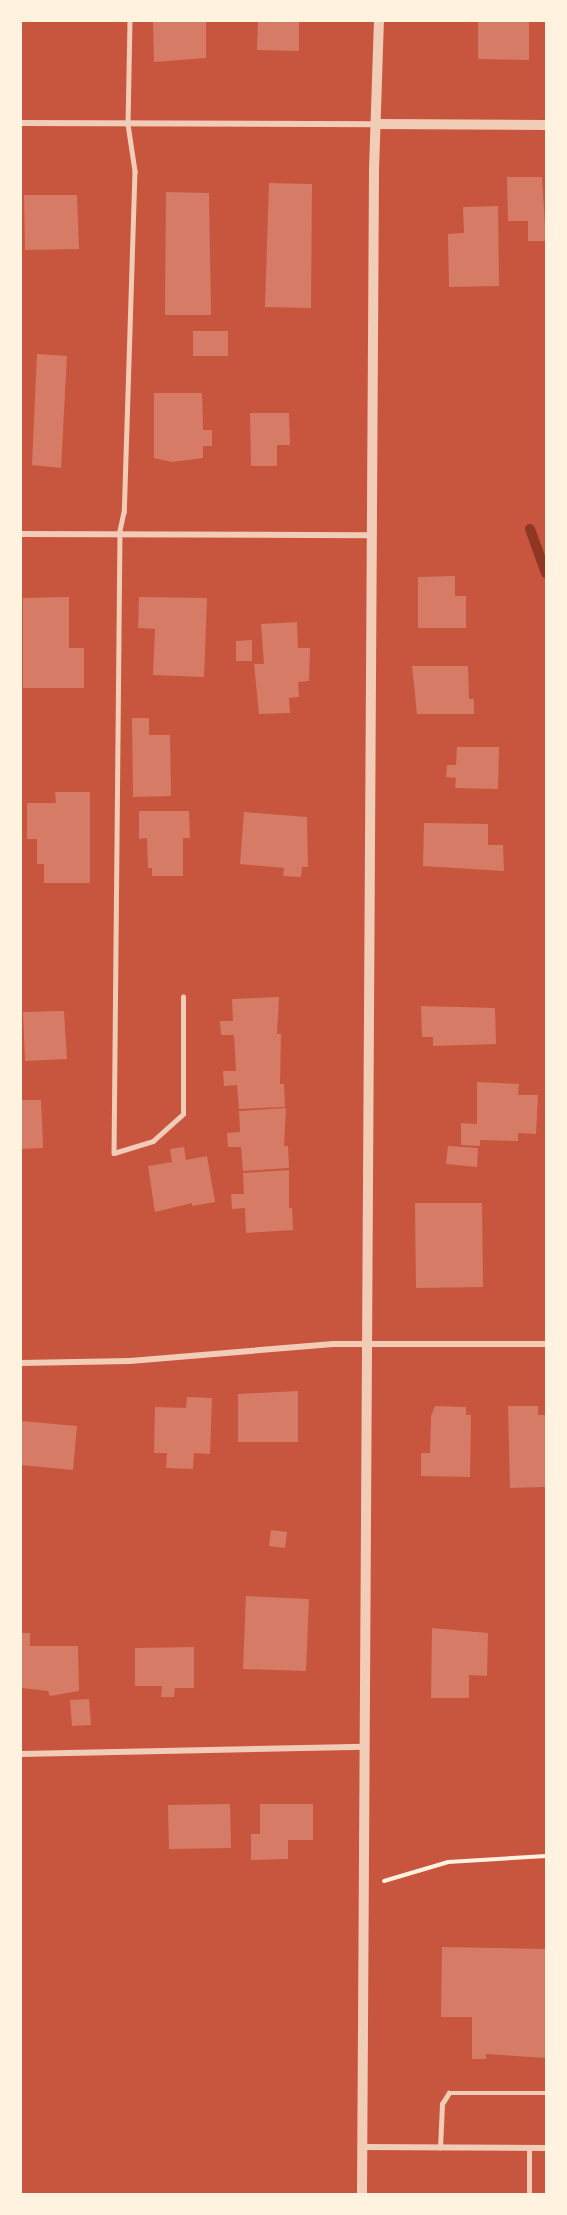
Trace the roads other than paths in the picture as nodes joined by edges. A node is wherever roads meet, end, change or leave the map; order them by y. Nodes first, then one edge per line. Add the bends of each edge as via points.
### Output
1 (130, 21) edge
2 (379, 21) edge
3 (21, 123) edge
4 (128, 124) junction
5 (376, 124) junction
6 (546, 124) edge
7 (120, 531) junction
8 (21, 534) edge
9 (371, 535) junction
10 (183, 997) dead end
11 (366, 1343) junction
12 (546, 1344) edge
13 (21, 1363) edge
14 (366, 1747) junction
15 (21, 1754) edge
16 (546, 2093) edge
17 (362, 2147) junction
18 (441, 2148) junction
19 (529, 2148) junction
20 (546, 2148) edge
21 (362, 2194) edge
22 (529, 2194) edge

1 - 4 lane
2 - 5 street
3 - 4 street
4 - 5 street
4 - 7 lane via 135,171 124,512
5 - 6 street
5 - 9 street
7 - 8 street
7 - 9 street
7 - 10 lane via 114,1153 153,1141 183,1114
9 - 11 street
11 - 12 street
11 - 13 street via 130,1361
11 - 14 street
14 - 15 street
14 - 17 street
16 - 18 lane via 448,2093 442,2104
17 - 18 street
17 - 21 street
18 - 19 street
19 - 20 street
19 - 22 lane

